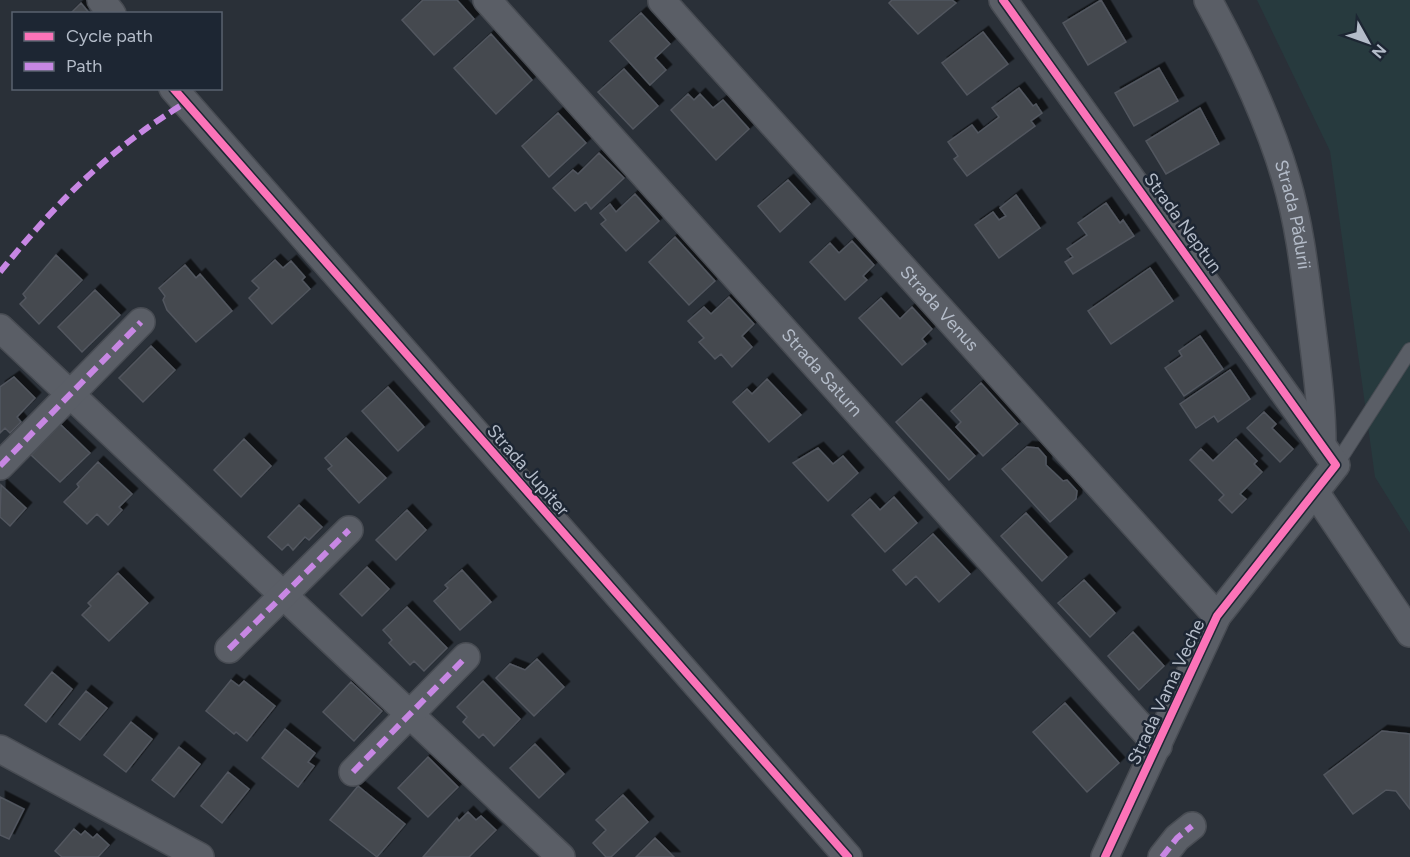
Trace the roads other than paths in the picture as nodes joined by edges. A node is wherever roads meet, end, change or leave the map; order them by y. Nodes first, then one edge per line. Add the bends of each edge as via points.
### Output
1 (101, 0) edge
2 (487, 0) edge
3 (1003, 0) edge
4 (1208, 0) edge
5 (662, 1) edge
6 (110, 12) edge
7 (179, 96) edge
8 (141, 322) dead end
9 (0, 328) edge
10 (1410, 351) edge
11 (70, 394) junction
12 (1329, 455) junction
13 (0, 466) edge
14 (1316, 492) junction
15 (349, 530) dead end
16 (284, 595) junction
17 (1217, 616) junction
18 (1410, 633) edge
19 (229, 649) dead end
20 (466, 657) dead end
21 (411, 714) junction
22 (1158, 746) junction
23 (0, 749) edge
24 (353, 772) dead end
25 (1192, 826) dead end
26 (200, 857) edge
27 (561, 857) edge
28 (848, 857) edge
29 (1105, 857) edge
30 (1162, 857) edge

1 - 6 street
2 - 22 street, Strada Saturn
3 - 12 street, Strada Neptun
4 - 12 street, Strada Pădurii via 1232,43 1287,180 1304,260
5 - 17 street, Strada Venus
7 - 28 street, Strada Jupiter
8 - 11 street
9 - 11 street
10 - 12 lane
11 - 13 street
11 - 16 street
12 - 14 street, Strada Vama Veche
14 - 17 street, Strada Vama Veche
14 - 18 street
15 - 16 street
16 - 19 street
16 - 21 street
17 - 22 street, Strada Vama Veche
20 - 21 street
21 - 24 street
21 - 27 street
22 - 29 street, Strada Vama Veche
23 - 26 street
25 - 30 street

